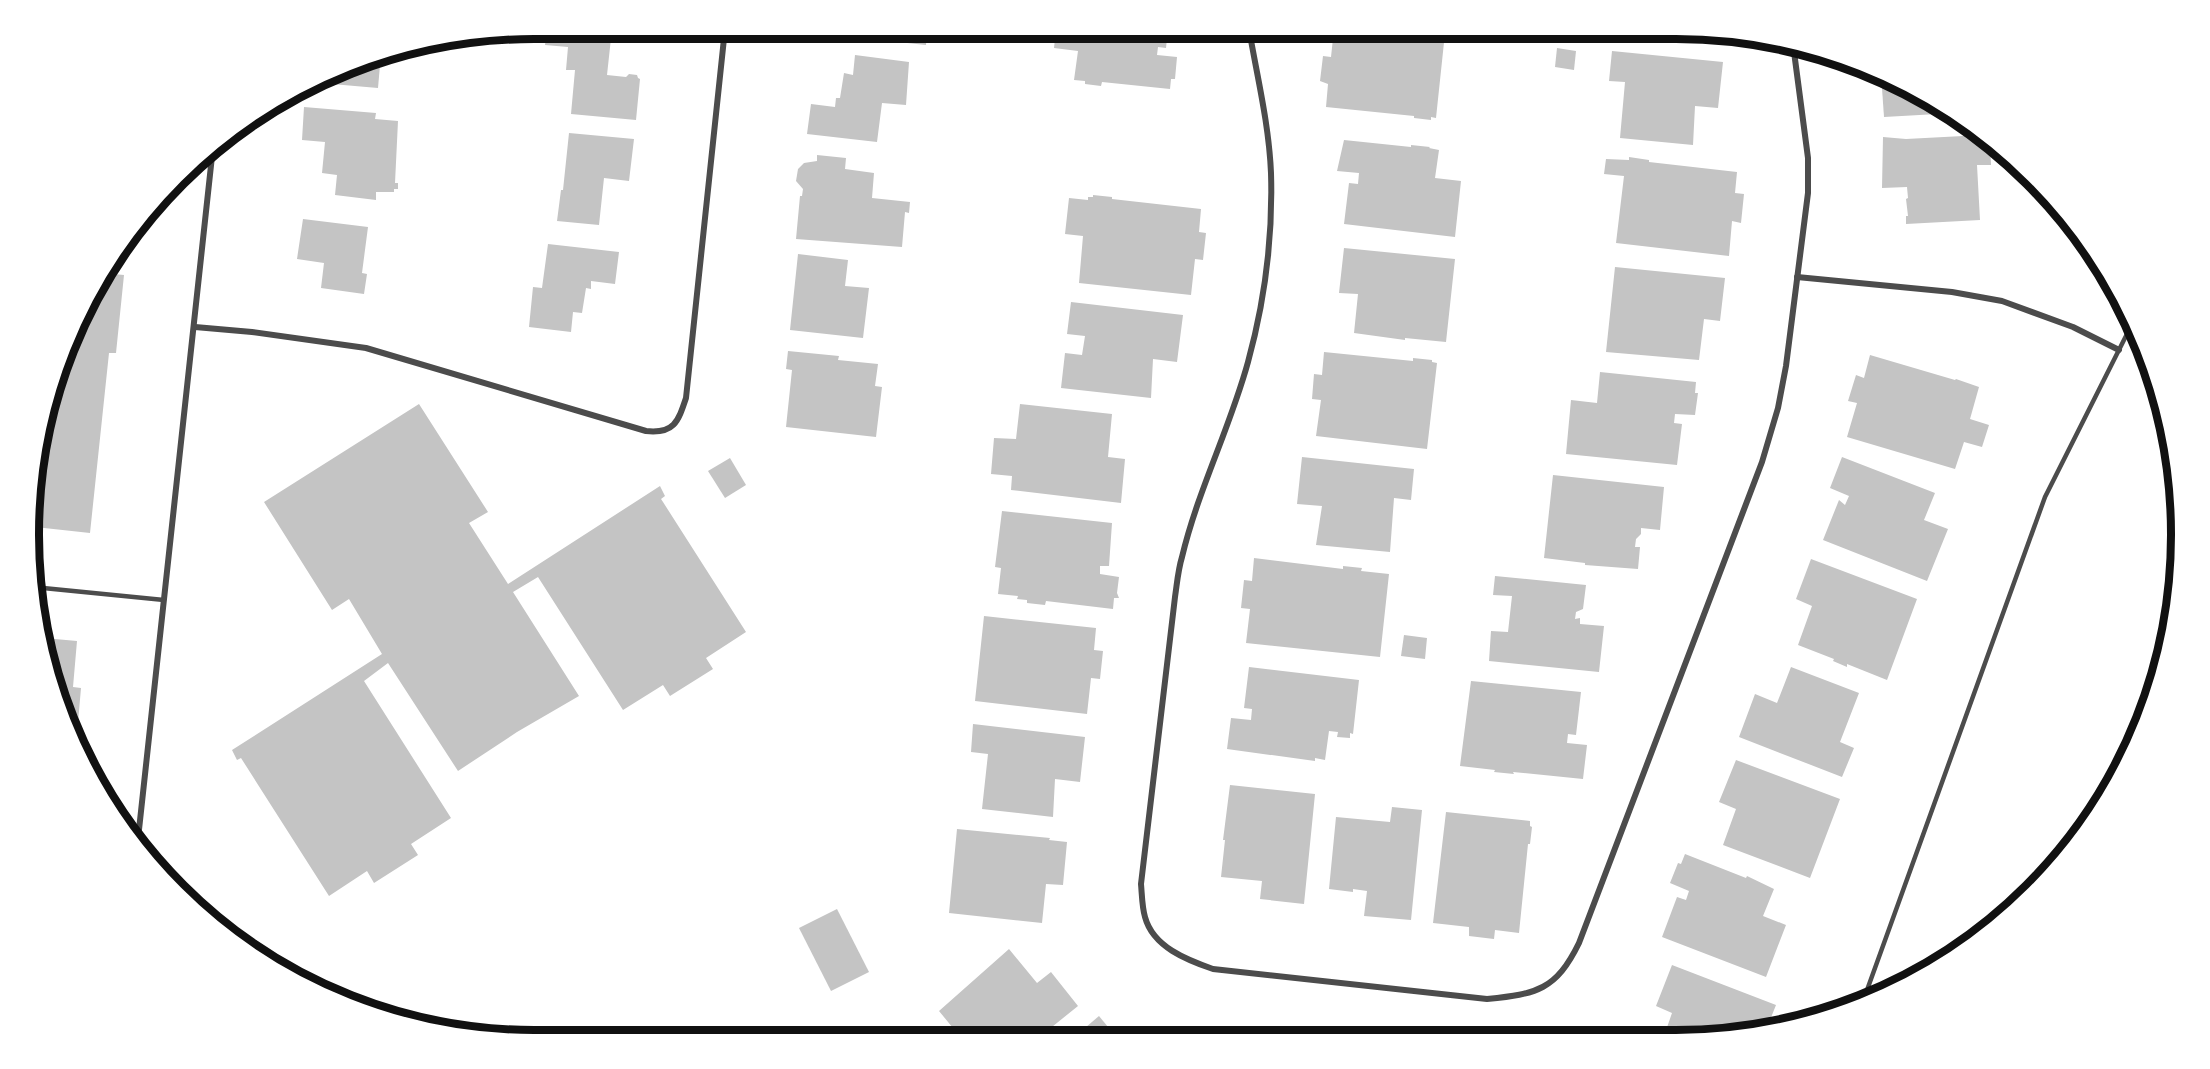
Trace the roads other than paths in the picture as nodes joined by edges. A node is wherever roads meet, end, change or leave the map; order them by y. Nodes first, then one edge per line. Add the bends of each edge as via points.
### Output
1 (724, 39) edge
2 (1251, 39) edge
3 (1794, 54) edge
4 (212, 159) edge
5 (1797, 277) junction
6 (195, 327) junction
7 (2128, 333) edge
8 (2119, 350) junction
9 (42, 588) edge
10 (164, 600) junction
11 (139, 833) edge
12 (1867, 991) edge

1 - 6 street via 686,398 680,419 672,428 659,433 646,431 366,348
2 - 5 street via 1271,171 1271,233 1263,299 1226,434 1182,557 1141,884 1145,919 1160,942 1187,961 1213,969 1487,999 1519,996 1546,986 1567,967 1762,462 1786,366
3 - 5 street via 1808,158 1808,194
4 - 6 street
5 - 8 street via 1952,292 2002,301 2073,327
6 - 10 street
7 - 8 lane
8 - 12 lane via 2045,497
9 - 10 lane
10 - 11 street

